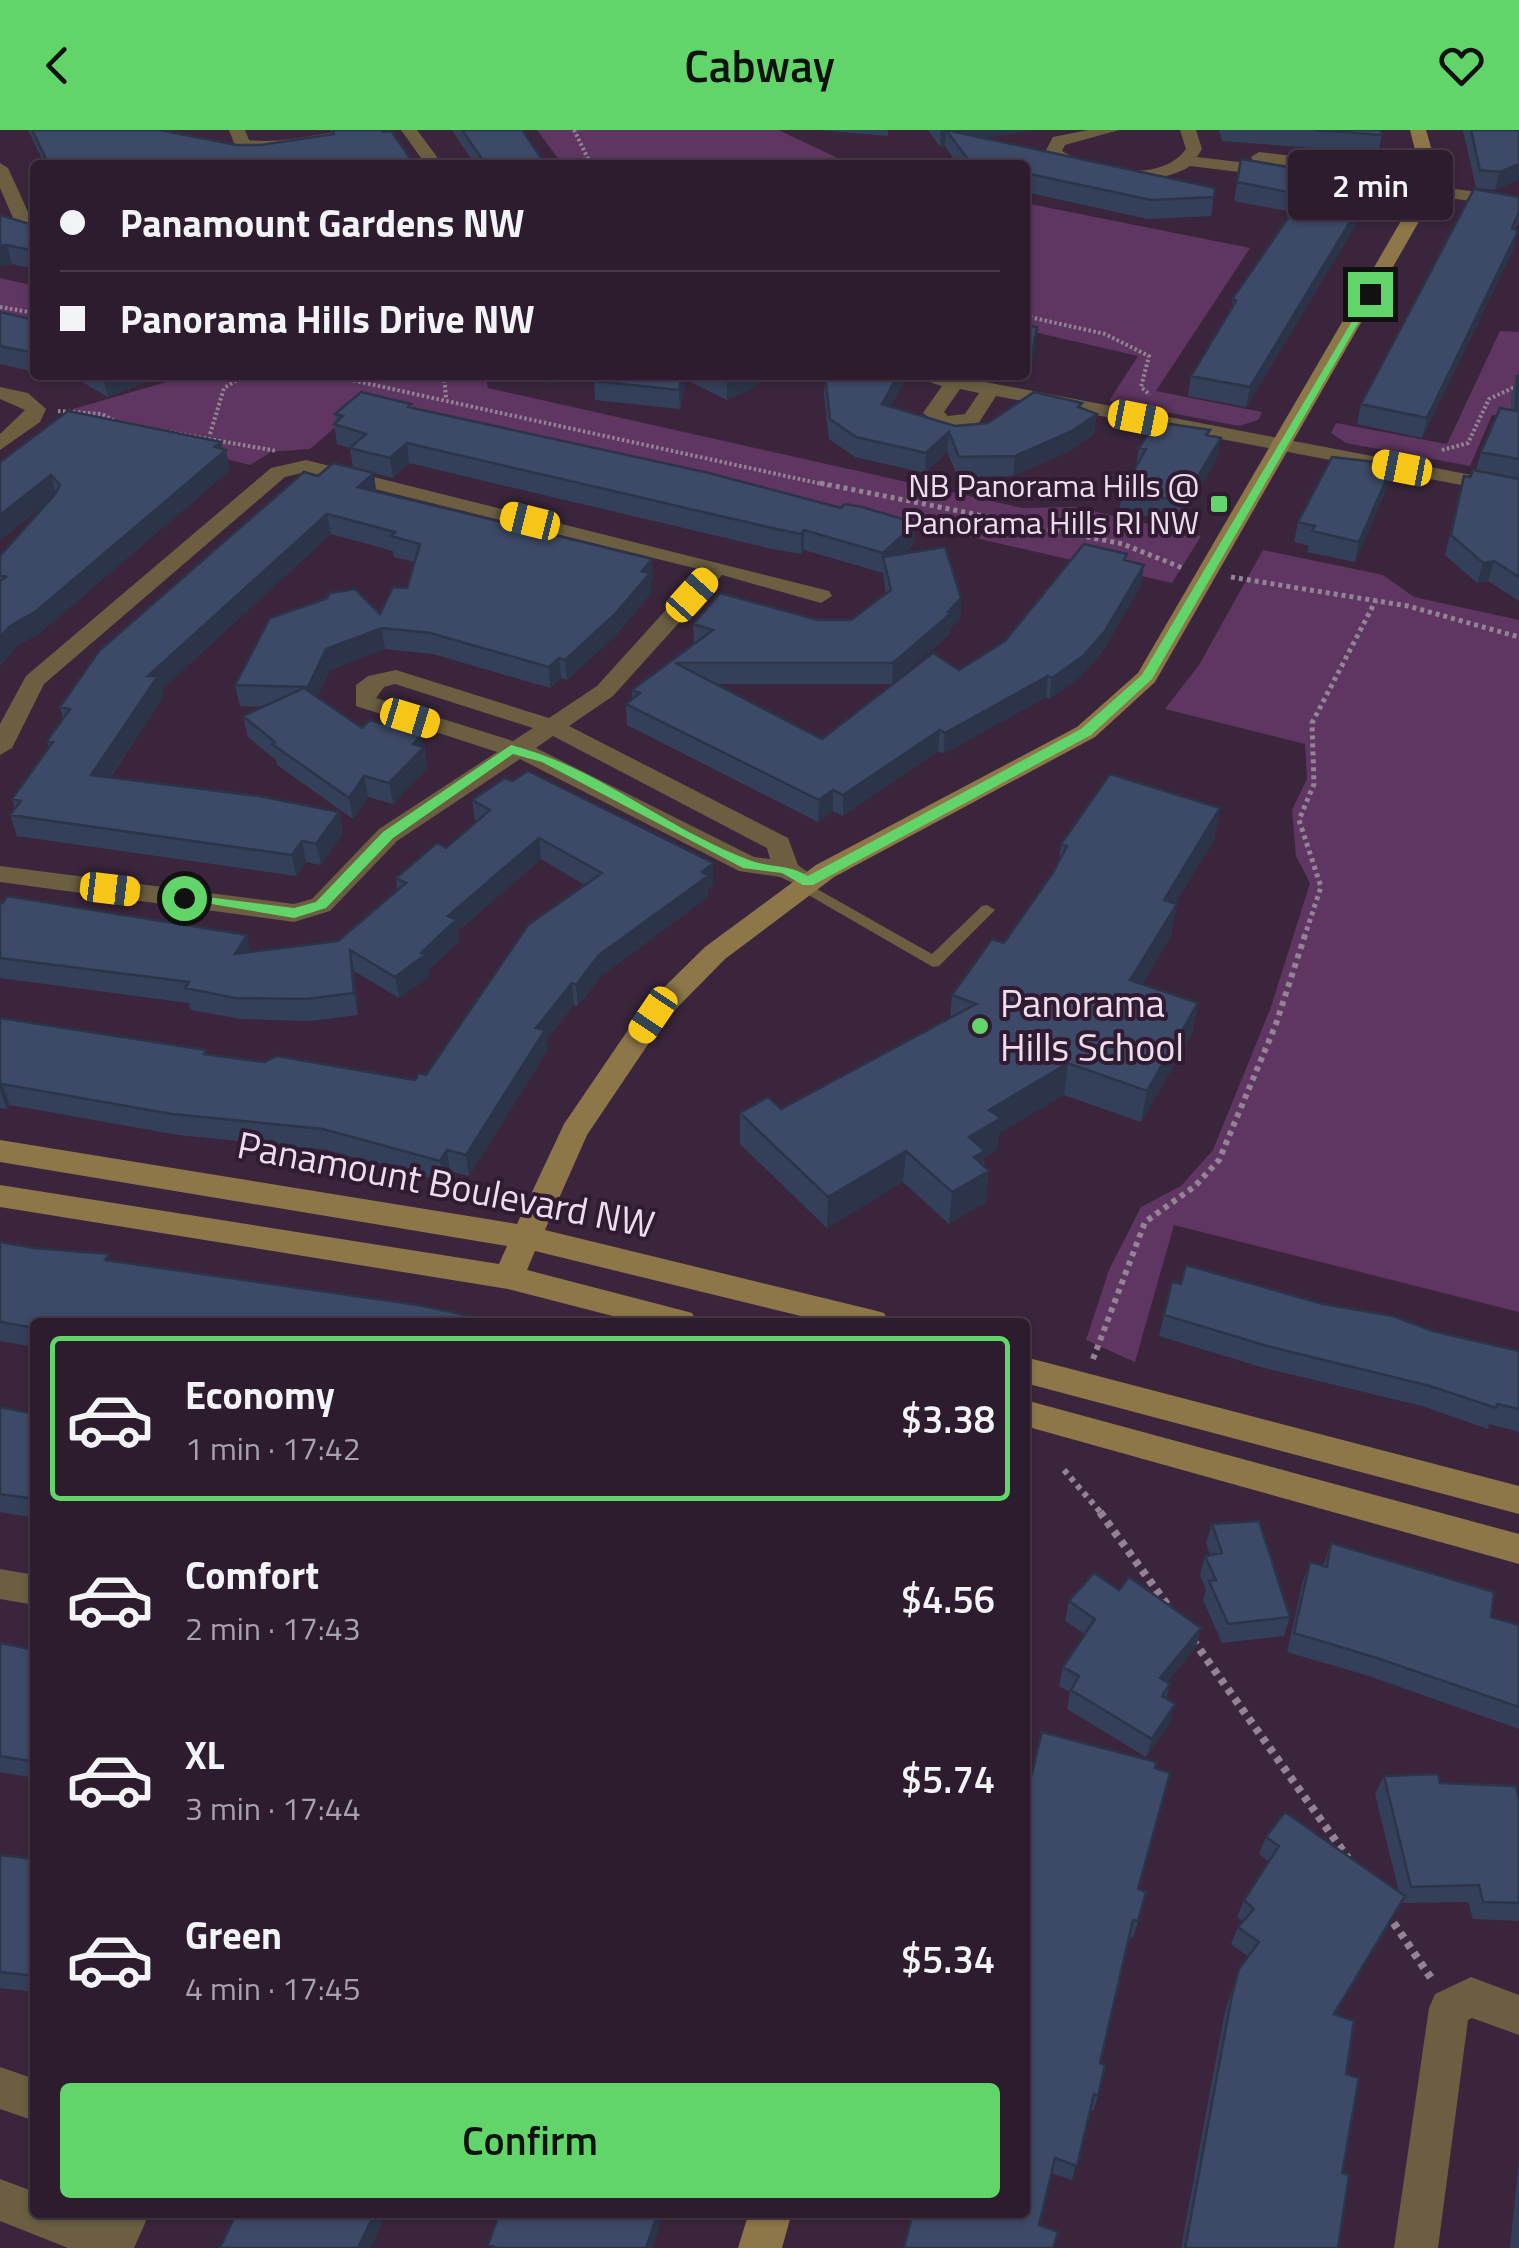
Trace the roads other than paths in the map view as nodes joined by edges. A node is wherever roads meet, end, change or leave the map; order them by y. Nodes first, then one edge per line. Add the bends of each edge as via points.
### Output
1 (237, 130) edge
2 (356, 130) edge
3 (408, 130) edge
4 (1111, 130) edge
5 (1188, 130) edge
6 (1418, 130) edge
7 (1191, 155) junction
8 (430, 160) edge
9 (0, 168) edge
10 (1429, 184) junction
11 (1519, 189) edge
12 (1519, 202) edge
13 (30, 220) edge
14 (944, 380) edge
15 (954, 382) junction
16 (991, 390) junction
17 (0, 393) edge
18 (0, 444) edge
19 (1284, 446) junction
20 (1519, 490) edge
21 (716, 568) junction
22 (821, 596) dead end
23 (552, 726) junction
24 (0, 748) edge
25 (511, 749) junction
26 (0, 874) edge
27 (799, 879) junction
28 (987, 910) dead end
29 (0, 1152) edge
30 (0, 1196) edge
31 (525, 1237) junction
32 (508, 1277) junction
33 (666, 1318) edge
34 (857, 1318) edge
35 (1032, 1373) edge
36 (1030, 1418) edge
37 (1519, 1500) edge
38 (1519, 1549) edge
39 (0, 1584) edge
40 (30, 1589) edge
41 (1519, 2015) edge
42 (0, 2088) edge
43 (30, 2098) edge
44 (0, 2200) edge
45 (30, 2209) edge
46 (61, 2218) edge
47 (769, 2218) edge
48 (118, 2235) edge
49 (760, 2248) edge
50 (1416, 2248) edge

1 - 2 street via 242,144 261,148
3 - 8 street
4 - 7 street via 1059,142 1053,152 1144,176 1172,174
5 - 7 street
6 - 10 street
7 - 10 street
9 - 13 street via 22,218
10 - 11 street
10 - 12 street
10 - 19 street
14 - 15 street
15 - 16 street
15 - 16 street via 933,413 953,424 971,420
16 - 19 street
17 - 18 street via 21,397 36,410
19 - 20 street
19 - 27 street via 1164,649 1135,688 1086,732
21 - 22 street
21 - 23 street via 605,691
21 - 24 street via 306,466 278,472 34,682
23 - 25 street
23 - 25 street via 396,677 364,690 364,700 377,707
23 - 27 street via 779,844
25 - 26 street via 388,835 321,905 294,913
25 - 27 street via 547,759 748,865
27 - 28 lane via 933,962
27 - 31 street via 653,1015 574,1132
29 - 31 street, Panamount Boulevard NW
30 - 32 street, Panamount Boulevard NW
31 - 32 street
31 - 34 street, Panamount Boulevard NW
32 - 33 street, Panamount Boulevard NW
35 - 37 street
36 - 38 street
39 - 40 street
41 - 50 street via 1471,1997 1449,2008
42 - 43 street
44 - 45 street
46 - 48 street
47 - 49 street

